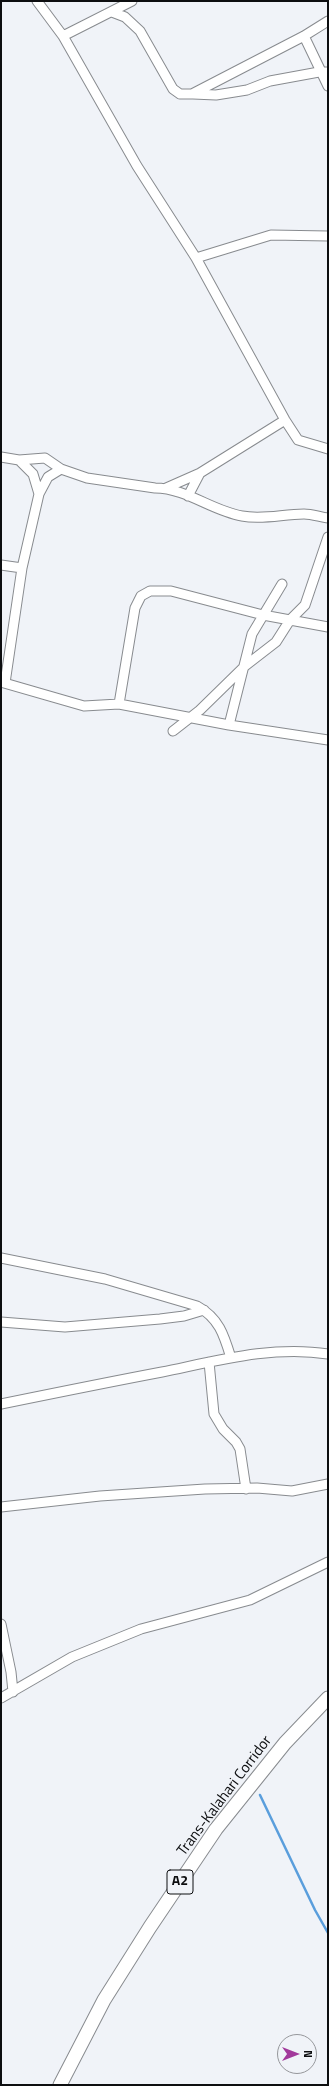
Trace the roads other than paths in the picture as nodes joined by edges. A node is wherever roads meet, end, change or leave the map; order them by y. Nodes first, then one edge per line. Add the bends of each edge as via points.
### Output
1 (37, 1) edge
2 (132, 1) edge
3 (112, 12) junction
4 (328, 21) edge
5 (63, 36) junction
6 (304, 36) junction
7 (324, 72) edge
8 (328, 86) edge
9 (192, 94) junction
10 (328, 236) edge
11 (196, 258) junction
12 (285, 420) junction
13 (328, 449) edge
14 (1, 457) edge
15 (19, 460) junction
16 (61, 469) junction
17 (200, 474) junction
18 (166, 488) junction
19 (39, 494) junction
20 (188, 496) junction
21 (328, 518) edge
22 (328, 537) edge
23 (1, 565) edge
24 (22, 568) junction
25 (282, 584) dead end
26 (263, 615) junction
27 (290, 620) junction
28 (328, 627) edge
29 (245, 666) junction
30 (3, 682) edge
31 (119, 704) junction
32 (190, 718) junction
33 (229, 725) junction
34 (173, 731) dead end
35 (328, 740) edge
36 (1, 1258) edge
37 (204, 1310) junction
38 (1, 1322) edge
39 (328, 1354) edge
40 (231, 1358) junction
41 (209, 1362) junction
42 (1, 1404) edge
43 (328, 1484) edge
44 (246, 1489) junction
45 (1, 1507) edge
46 (328, 1562) edge
47 (1, 1624) edge
48 (13, 1692) junction
49 (1, 1698) edge
50 (328, 1698) edge
51 (60, 2085) edge

1 - 5 street
2 - 3 street
3 - 5 street
3 - 9 street via 125,17 140,31 173,89 180,94
4 - 6 street
5 - 11 street via 137,166
6 - 7 street
6 - 9 street
7 - 8 street
7 - 9 street via 270,82 247,90 216,95
10 - 11 street via 271,235
11 - 12 street
12 - 13 street via 298,440
12 - 17 street
14 - 15 street
15 - 16 street via 45,458
15 - 19 street via 33,474
16 - 18 street via 87,478
16 - 19 street via 48,477
17 - 18 street
17 - 20 street
18 - 20 street
19 - 24 street
20 - 21 street via 242,516 306,514
22 - 27 street via 305,605
23 - 24 street
24 - 30 street
25 - 26 street
26 - 27 street
26 - 29 street via 252,634
26 - 31 street via 171,591 150,591 142,596 134,613
27 - 28 street
27 - 29 street via 276,642
29 - 32 street
29 - 33 street
30 - 31 street via 84,706
31 - 32 street
32 - 33 street
32 - 34 street
33 - 35 street
36 - 37 street via 105,1279 189,1303
37 - 38 street via 160,1319 65,1327
37 - 40 street via 220,1325
39 - 40 street via 283,1353
40 - 41 street
41 - 42 street
41 - 44 street via 214,1414 240,1449
43 - 44 street via 292,1491
44 - 45 street via 100,1496
46 - 48 street via 250,1600 141,1628 49,1669
47 - 48 street
48 - 49 street
50 - 51 highway, Trans-Kalahari Corridor / A2 via 285,1743 216,1829 104,2000

